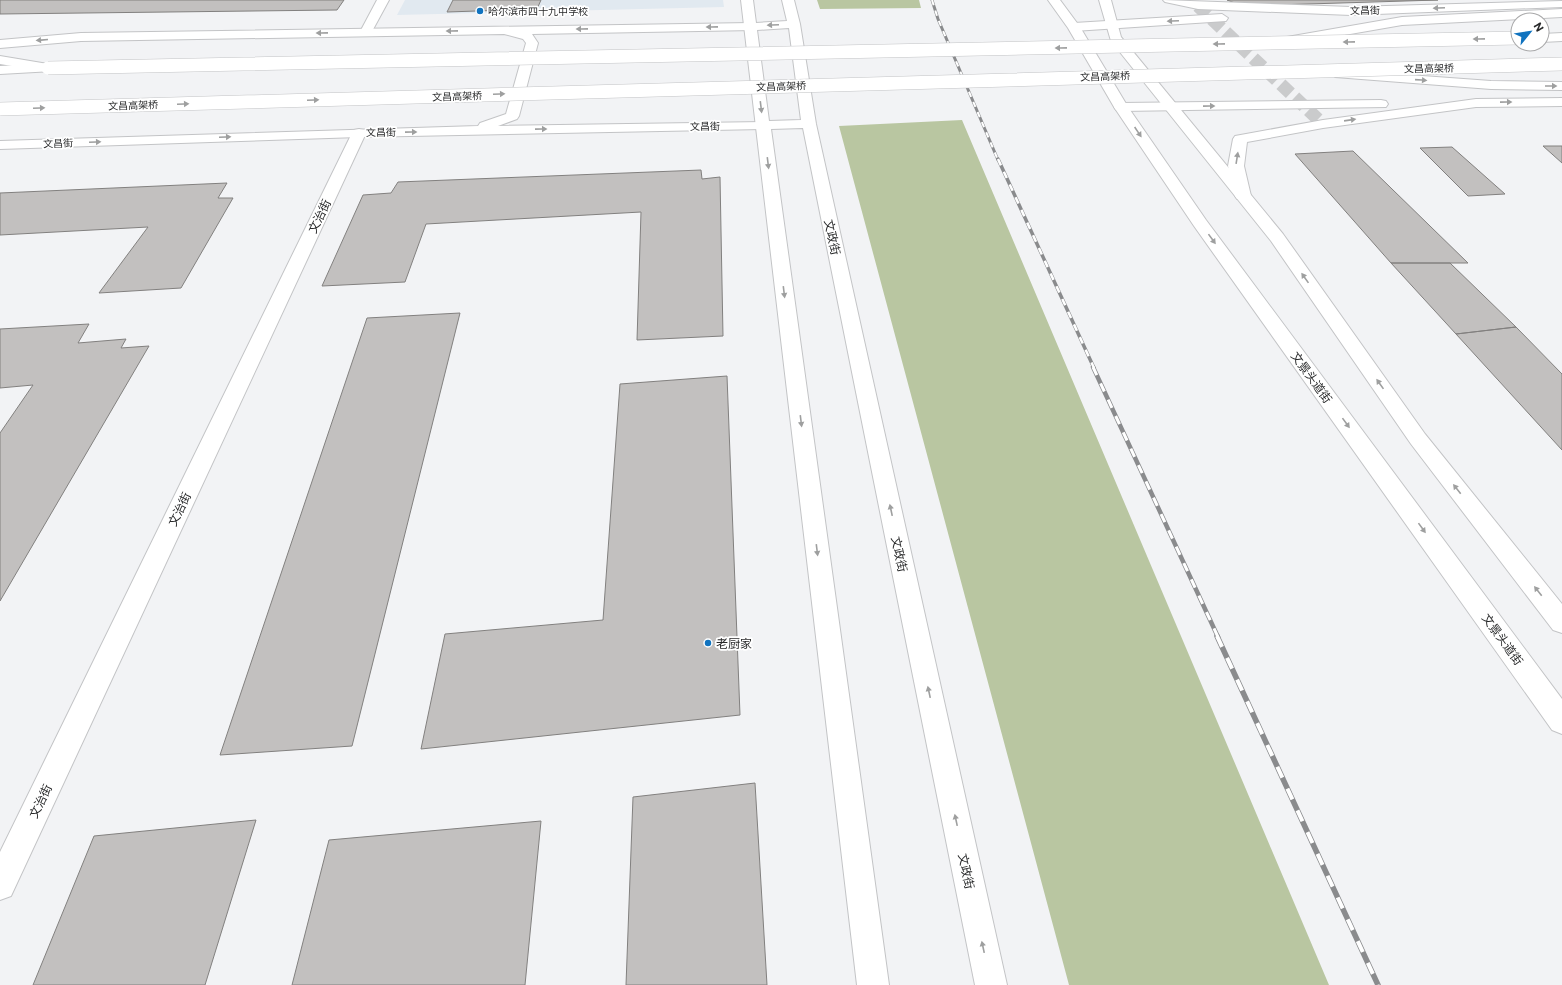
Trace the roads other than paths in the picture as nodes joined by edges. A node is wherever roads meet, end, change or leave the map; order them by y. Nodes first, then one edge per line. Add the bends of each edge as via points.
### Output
1 (383, 0) edge
2 (747, 0) edge
3 (788, 0) edge
4 (1054, 0) edge
5 (1065, 0) edge
6 (1105, 0) edge
7 (1169, 0) edge
8 (1562, 4) edge
9 (1351, 11) junction
10 (1562, 13) edge
11 (794, 24) junction
12 (1112, 25) junction
13 (1074, 26) junction
14 (751, 27) junction
15 (495, 30) junction
16 (366, 32) junction
17 (1562, 37) edge
18 (1510, 38) edge
19 (1550, 38) edge
20 (1272, 43) junction
21 (0, 44) edge
22 (1110, 56) dead end
23 (0, 60) edge
24 (1562, 64) edge
25 (1122, 66) dead end
26 (48, 68) junction
27 (0, 70) edge
28 (1299, 71) junction
29 (1562, 86) edge
30 (1562, 102) edge
31 (1476, 103) junction
32 (1170, 106) junction
33 (1121, 107) junction
34 (0, 109) edge
35 (809, 124) junction
36 (763, 125) junction
37 (456, 131) junction
38 (359, 133) junction
39 (0, 145) edge
40 (1243, 196) junction
41 (1562, 622) edge
42 (1562, 720) edge
43 (0, 885) edge
44 (873, 985) edge
45 (991, 985) edge

1 - 16 main road
2 - 14 main road
3 - 11 main road
4 - 13 main road, 文景头道街
5 - 13 main road, 文景头道街
6 - 12 main road
7 - 9 main road, 文昌街 via 1198,6
8 -> 9 main road, 文昌街
9 -> 12 main road
10 - 20 main road, bridge via 1402,21
11 -> 14 main road
11 - 35 main road, 文政街
12 - 13 main road
12 - 32 main road via 1115,38
13 - 22 main road, 文景头道街
13 - 33 main road, 文景头道街
14 -> 15 main road
14 -> 36 main road
15 -> 16 main road
15 - 37 main road via 527,36 532,43 512,116 492,125
16 -> 21 main road via 81,37
17 - 19 main road
18 -> 20 main road, bridge
20 -> 26 main road, bridge
23 - 26 main road
24 - 28 main road, 文昌高架桥, bridge
25 - 32 main road
26 - 27 main road
28 -> 29 main road, bridge via 1490,85
34 -> 28 main road, 文昌高架桥, bridge
31 -> 30 main road
32 -> 31 main road
40 -> 31 main road via 1236,166 1240,139 1322,124
32 - 33 main road
32 - 40 main road
33 -> 42 main road, 文景头道街 via 1200,223
35 - 36 main road, 文昌街
45 -> 35 main road, 文政街
37 -> 36 main road, 文昌街
36 -> 44 main road
38 -> 37 main road, 文昌街
39 -> 38 main road, 文昌街
38 - 43 main road, 文治街
41 -> 40 main road via 1418,439 1277,238

